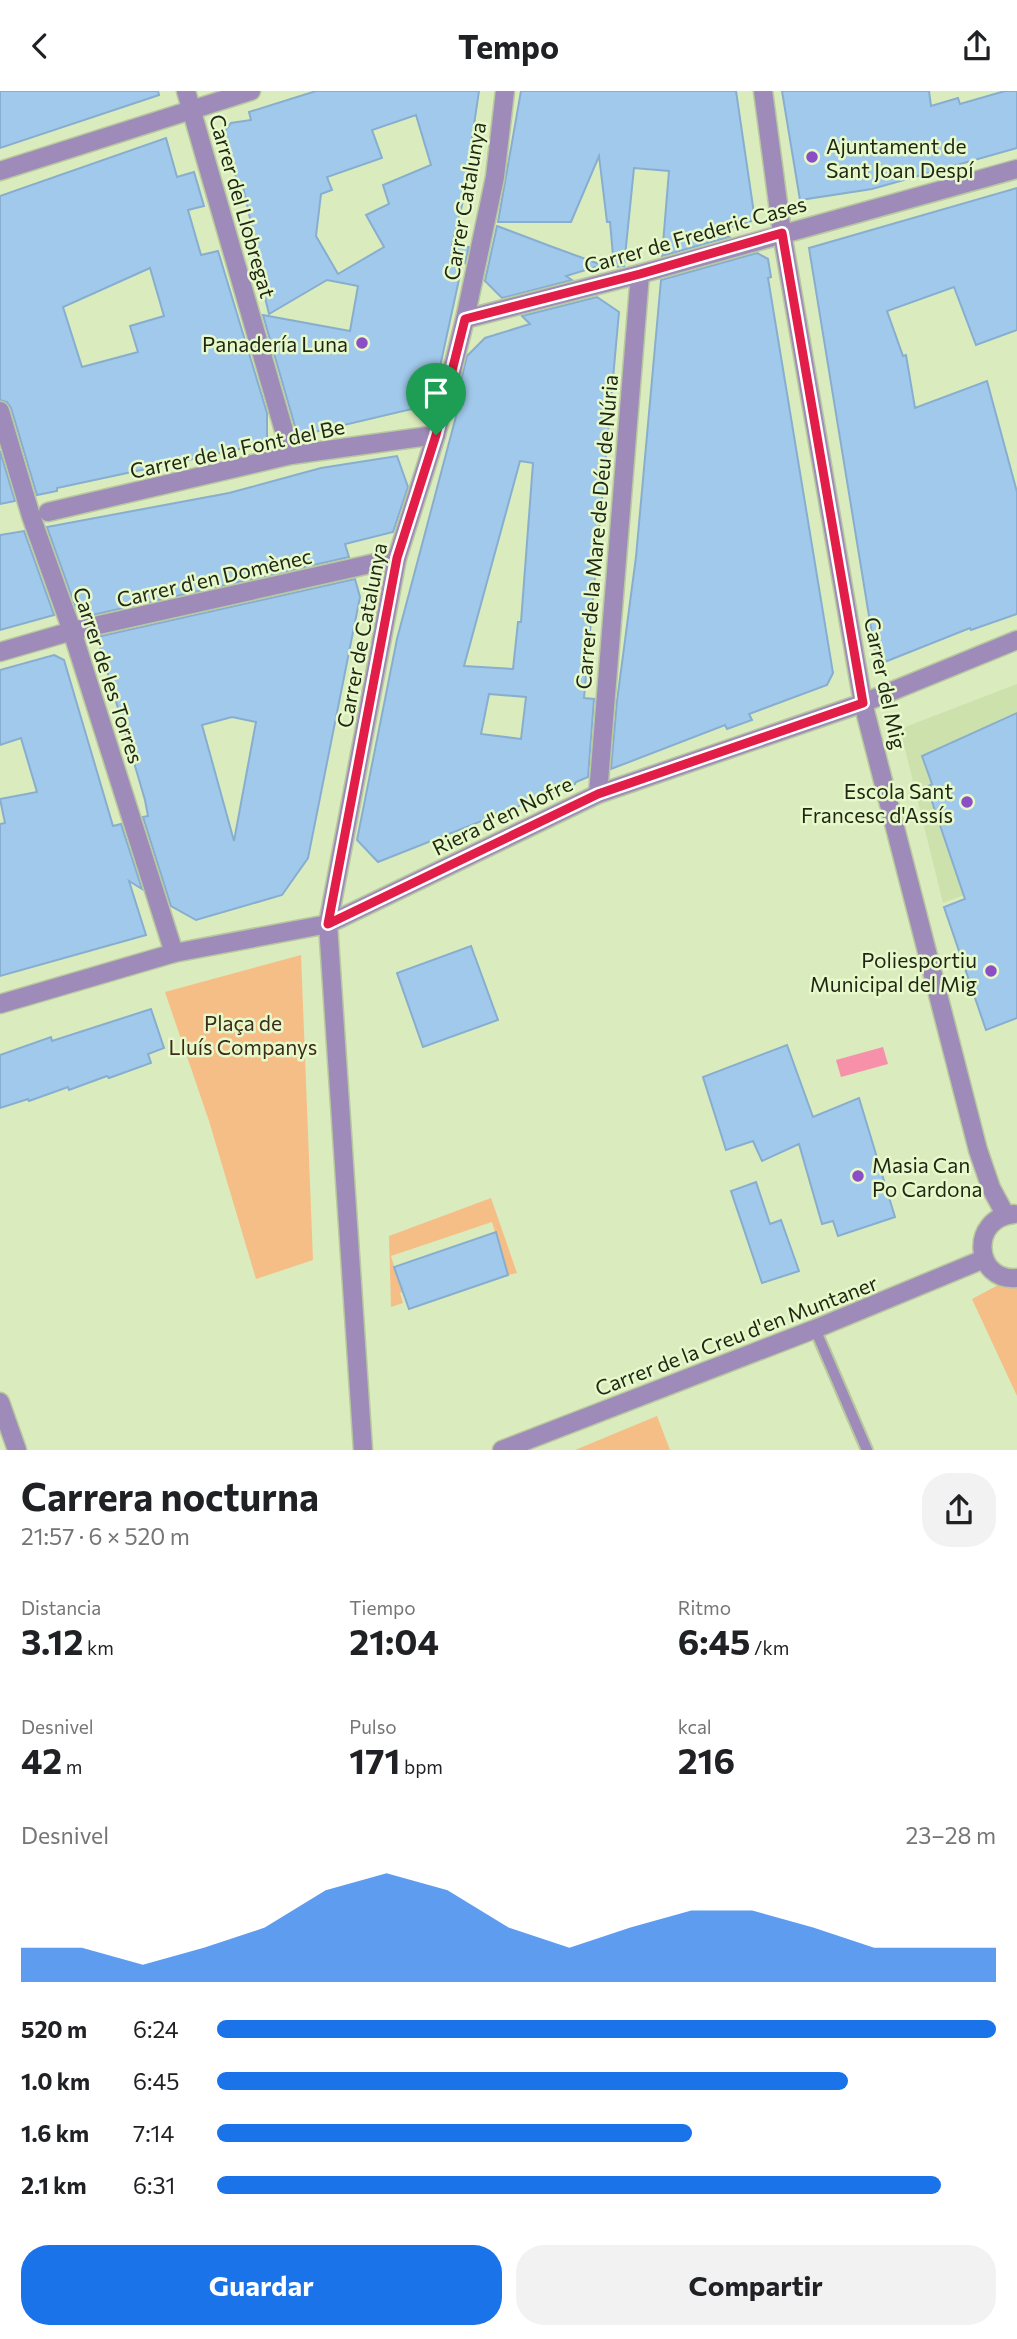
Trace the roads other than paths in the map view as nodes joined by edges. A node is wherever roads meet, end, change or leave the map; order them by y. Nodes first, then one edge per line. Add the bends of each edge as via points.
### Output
1 (186, 91) edge
2 (251, 91) edge
3 (505, 91) edge
4 (763, 91) edge
5 (192, 110) junction
6 (1017, 169) edge
7 (0, 171) edge
8 (782, 233) junction
9 (640, 274) junction
10 (465, 319) junction
11 (0, 411) edge
12 (436, 435) junction
13 (291, 456) junction
14 (48, 512) dead end
15 (397, 558) junction
16 (72, 631) junction
17 (1017, 640) edge
18 (0, 652) edge
19 (863, 703) junction
20 (598, 794) junction
21 (328, 924) junction
22 (174, 953) junction
23 (0, 1004) edge
24 (1011, 1214) edge
25 (984, 1259) junction
26 (1017, 1278) edge
27 (815, 1329) junction
28 (0, 1402) edge
29 (17, 1450) edge
30 (363, 1450) edge
31 (502, 1450) edge
32 (867, 1450) edge

1 - 5 street, Carrer del Llobregat
2 - 5 street
3 - 10 street, Carrer Catalunya via 495,177
4 - 8 street, Carrer del Mig
5 - 7 street
5 - 13 street, Carrer del Llobregat
6 - 8 street, Carrer de Frederic Cases
8 - 9 street, Carrer de Frederic Cases
8 - 19 street, Carrer del Mig
9 - 10 street, Carrer de Frederic Cases
9 - 20 street, Carrer de la Mare de Déu de Núria
10 - 12 street, Carrer de Catalunya
11 - 16 street, Carrer de les Torres
12 - 13 street, Carrer de la Font del Be
12 - 15 street, Carrer de Catalunya
13 - 14 street, Carrer de la Font del Be
15 - 16 street, Carrer d'en Domènec
15 - 21 street, Carrer de Catalunya
16 - 18 street, Carrer d'en Domènec
16 - 22 street, Carrer de les Torres
17 - 19 street, Riera d'en Nofre
19 - 20 street, Riera d'en Nofre
19 - 24 street, Carrer del Mig via 978,1150 991,1188
20 - 21 street, Riera d'en Nofre
21 - 22 street, Riera d'en Nofre
21 - 30 street
22 - 23 street, Riera d'en Nofre
24 - 25 street via 992,1222 984,1235
25 - 26 street via 998,1275
25 - 27 street, Carrer de la Creu d'en Muntaner
27 - 31 street, Carrer de la Creu d'en Muntaner
27 - 32 lane
28 - 29 street

